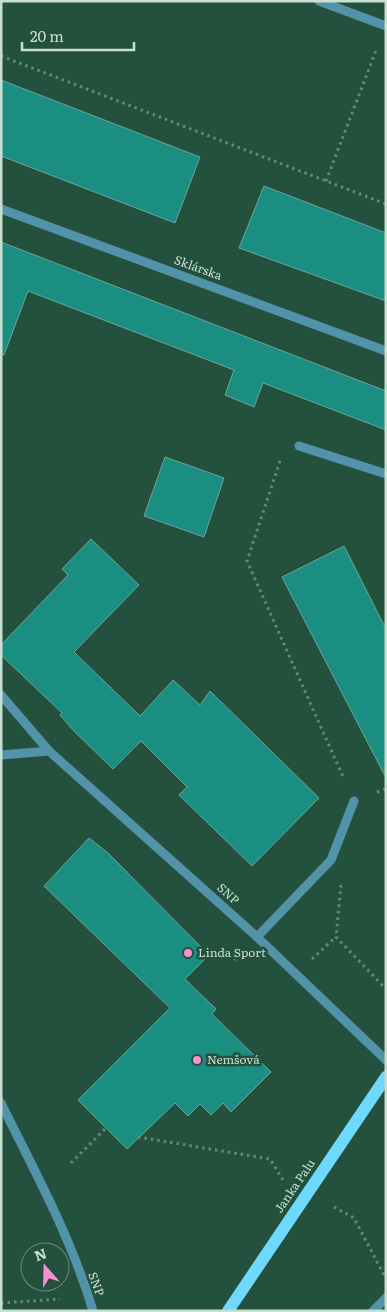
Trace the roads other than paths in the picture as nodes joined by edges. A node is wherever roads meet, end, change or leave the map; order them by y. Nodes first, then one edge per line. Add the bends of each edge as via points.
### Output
1 (318, 1) edge
2 (386, 25) edge
3 (1, 209) edge
4 (386, 351) edge
5 (299, 446) road end
6 (386, 474) edge
7 (1, 695) edge
8 (49, 751) junction
9 (1, 755) edge
10 (354, 800) road end
11 (256, 937) junction
12 (386, 1060) edge
13 (386, 1077) edge
14 (1, 1103) edge
15 (386, 1298) edge
16 (93, 1311) edge
17 (228, 1311) edge
18 (373, 1311) edge

1 - 2 street
3 - 4 street, Sklárska
5 - 6 street
7 - 8 street, SNP
8 - 9 street
8 - 11 street, SNP
10 - 11 street via 331,860
11 - 12 street, SNP
13 - 17 main road, Janka Palu
14 - 16 street, SNP via 44,1189
15 - 18 street

